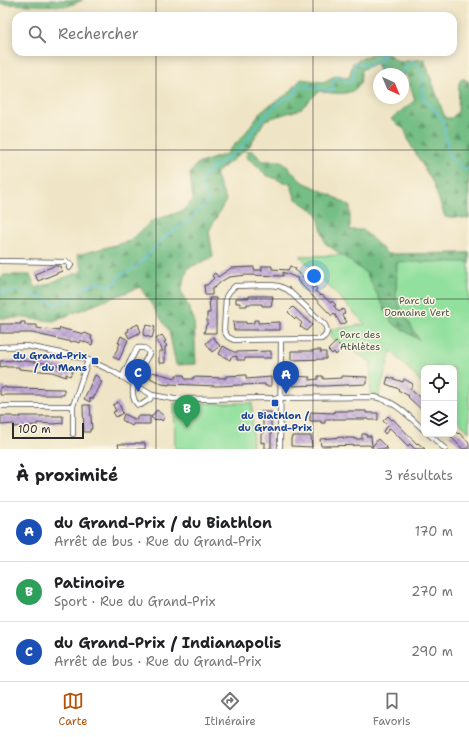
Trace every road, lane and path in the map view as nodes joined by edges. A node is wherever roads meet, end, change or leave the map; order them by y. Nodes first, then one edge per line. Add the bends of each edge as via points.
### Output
1 (0, 261) edge
2 (69, 268) dead end
3 (281, 340) junction
4 (0, 347) edge
5 (88, 360) junction
6 (122, 376) junction
7 (133, 384) junction
8 (152, 395) junction
9 (281, 398) junction
10 (0, 406) edge
11 (73, 406) junction
12 (421, 427) edge
13 (73, 434) dead end
14 (432, 437) edge
15 (280, 449) edge
16 (445, 449) edge

1 - 2 street via 67,262 71,265
3 - 3 street via 321,339 325,337 327,329 288,290 279,286 235,286 226,297 224,331 228,337 234,340
3 - 9 street
4 - 5 street via 27,346
5 - 6 street
5 - 11 street
6 - 7 street
6 - 7 street via 138,348 148,350 149,354
7 - 8 street
7 - 8 street via 134,400 138,405 144,404
8 - 9 street via 174,399
9 - 12 street via 386,399
9 - 15 street
10 - 11 street
11 - 13 street
14 - 16 street

